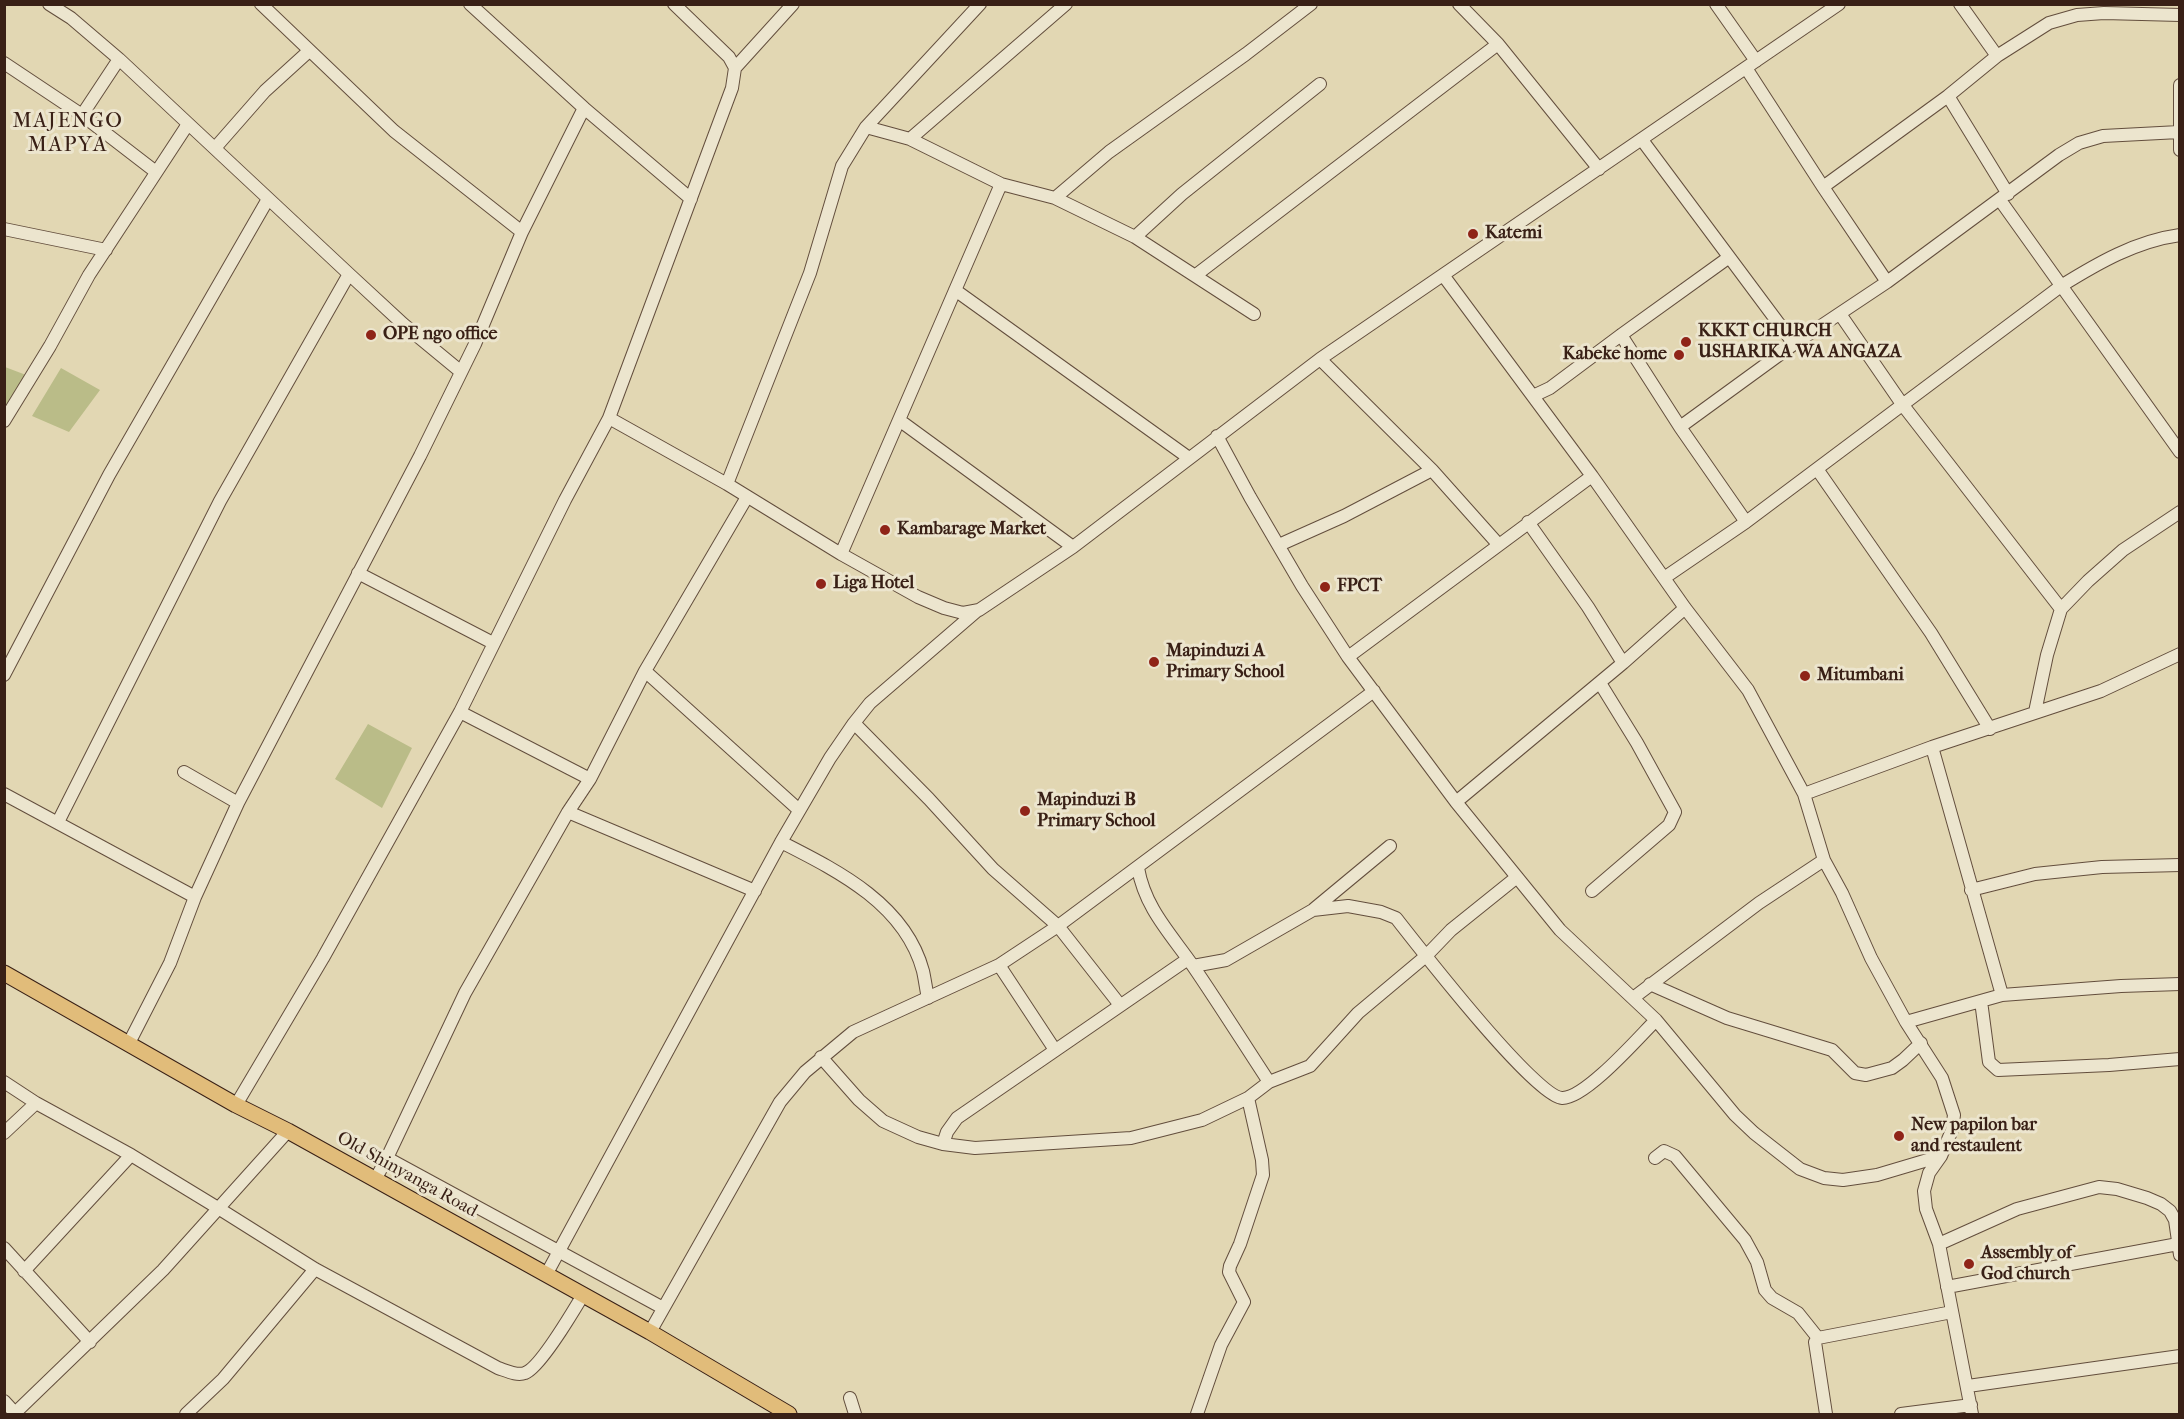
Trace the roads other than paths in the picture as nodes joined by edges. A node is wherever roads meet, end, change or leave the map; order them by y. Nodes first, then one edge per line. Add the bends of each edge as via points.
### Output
1 (49, 4) edge
2 (261, 4) edge
3 (470, 4) edge
4 (674, 4) edge
5 (793, 4) edge
6 (980, 4) edge
7 (1066, 4) edge
8 (1311, 4) edge
9 (1459, 4) edge
10 (1716, 4) edge
11 (1839, 4) edge
12 (1960, 4) edge
13 (2180, 15) edge
14 (1498, 44) junction
15 (309, 51) junction
16 (1997, 56) junction
17 (119, 58) junction
18 (4, 63) edge
19 (1751, 65) junction
20 (735, 68) junction
21 (1320, 84) dead end
22 (2180, 85) edge
23 (1948, 96) junction
24 (584, 108) junction
25 (82, 115) junction
26 (188, 124) junction
27 (866, 126) junction
28 (2179, 132) edge
29 (910, 139) junction
30 (1642, 140) junction
31 (215, 148) junction
32 (2180, 150) edge
33 (1599, 170) junction
34 (156, 172) junction
35 (1001, 184) junction
36 (1823, 187) junction
37 (2004, 197) junction
38 (1055, 198) junction
39 (268, 199) junction
40 (692, 199) junction
41 (4, 229) edge
42 (522, 232) junction
43 (2180, 235) edge
44 (1136, 237) junction
45 (106, 250) junction
46 (1728, 258) junction
47 (349, 274) junction
48 (1196, 275) junction
49 (1443, 275) junction
50 (1887, 282) junction
51 (2061, 286) junction
52 (955, 290) junction
53 (1254, 314) dead end
54 (1840, 314) junction
55 (1621, 334) junction
56 (1794, 344) junction
57 (1320, 359) junction
58 (460, 371) junction
59 (1533, 396) junction
60 (1902, 404) junction
61 (609, 418) junction
62 (899, 420) junction
63 (4, 421) edge
64 (1680, 427) junction
65 (1217, 436) junction
66 (2180, 452) edge
67 (1189, 458) junction
68 (1817, 469) junction
69 (1432, 471) junction
70 (1592, 476) junction
71 (727, 484) junction
72 (747, 497) junction
73 (2180, 512) edge
74 (1528, 522) junction
75 (1746, 522) junction
76 (1498, 544) junction
77 (1280, 545) junction
78 (1073, 547) junction
79 (841, 554) junction
80 (358, 573) junction
81 (1664, 578) junction
82 (1685, 608) junction
83 (978, 609) junction
84 (2061, 609) junction
85 (493, 643) junction
86 (2180, 654) edge
87 (1348, 657) junction
88 (1623, 663) junction
89 (645, 671) junction
90 (4, 675) edge
91 (1600, 683) junction
92 (1374, 691) junction
93 (460, 712) junction
94 (2035, 712) junction
95 (854, 723) junction
96 (1990, 729) junction
97 (1932, 747) junction
98 (184, 772) dead end
99 (590, 779) junction
100 (4, 794) edge
101 (1804, 794) junction
102 (1456, 802) junction
103 (237, 803) junction
104 (799, 810) junction
105 (568, 812) junction
106 (58, 822) junction
107 (781, 842) junction
108 (1390, 846) dead end
109 (1824, 860) junction
110 (2180, 865) edge
111 (1138, 868) junction
112 (1517, 877) junction
113 (1971, 890) junction
114 (755, 891) junction
115 (1592, 891) dead end
116 (195, 897) junction
117 (1313, 910) junction
118 (1058, 926) junction
119 (1426, 956) junction
120 (1190, 962) junction
121 (999, 965) junction
122 (4, 974) edge
123 (1650, 984) junction
124 (2180, 984) edge
125 (2002, 995) junction
126 (928, 998) junction
127 (1633, 998) junction
128 (1981, 1001) junction
129 (1120, 1005) junction
130 (1656, 1020) junction
131 (1906, 1022) junction
132 (1921, 1043) junction
133 (129, 1044) junction
134 (1055, 1050) junction
135 (821, 1057) junction
136 (2180, 1059) edge
137 (4, 1082) edge
138 (1269, 1082) junction
139 (1248, 1098) junction
140 (36, 1103) junction
141 (236, 1105) junction
142 (288, 1131) junction
143 (4, 1133) edge
144 (943, 1144) junction
145 (131, 1155) junction
146 (1941, 1156) junction
147 (387, 1158) junction
148 (1655, 1158) dead end
149 (375, 1180) junction
150 (218, 1208) junction
151 (2177, 1220) edge
152 (1939, 1244) junction
153 (4, 1248) edge
154 (2179, 1249) edge
155 (559, 1250) junction
156 (315, 1269) junction
157 (24, 1271) junction
158 (546, 1275) junction
159 (1947, 1287) junction
160 (583, 1295) junction
161 (663, 1308) junction
162 (1952, 1312) junction
163 (650, 1332) junction
164 (1818, 1338) junction
165 (90, 1342) junction
166 (2180, 1356) edge
167 (1968, 1386) junction
168 (850, 1398) dead end
169 (4, 1401) edge
170 (1972, 1410) edge
171 (14, 1414) edge
172 (186, 1414) edge
173 (789, 1414) edge
174 (855, 1414) edge
175 (1197, 1414) edge
176 (1826, 1414) edge
177 (1901, 1414) edge

1 - 17 street
2 - 15 street
3 - 24 street
4 - 20 street via 729,57
5 - 20 street
6 - 27 street
7 - 29 street
8 - 38 street via 1109,152
9 - 14 street
10 - 19 street
11 - 19 street
12 - 16 street
13 - 16 street via 2077,15 2049,23
14 - 33 street
14 - 48 street
15 - 31 street via 265,91
15 - 42 street via 394,131
16 - 23 street
17 - 25 street
17 - 26 street
18 - 25 street
19 - 30 street
19 - 36 street
20 - 40 street via 732,88
21 - 44 street via 1182,194
22 - 28 street
23 - 36 street
23 - 37 street
24 - 40 street
24 - 42 street
25 - 34 street
26 - 31 street
26 - 34 street
27 - 29 street
27 - 71 street via 842,166 810,273
28 - 32 street
28 - 37 street via 2103,136 2079,143
29 - 35 street
30 - 33 street
30 - 46 street
31 - 39 street
33 - 49 street
34 - 45 street
35 - 38 street
35 - 52 street
36 - 50 street
37 - 50 street
37 - 51 street
38 - 44 street
39 - 47 street
39 - 90 street via 109,475
40 - 61 street
41 - 45 street
42 - 58 street
43 - 51 street via 2105,260
44 - 48 street
45 - 63 street
46 - 55 street
46 - 56 street
47 - 58 street
47 - 106 street via 220,501
48 - 53 street
49 - 57 street
49 - 59 street
50 - 54 street
51 - 60 street
51 - 66 street
52 - 62 street
52 - 67 street
54 - 56 street
54 - 60 street
55 - 59 street via 1550,388
55 - 64 street
56 - 64 street
57 - 65 street
57 - 69 street
58 - 80 street
59 - 70 street
60 - 68 street
60 - 84 street
61 - 71 street
61 - 85 street
62 - 78 street
62 - 79 street
64 - 75 street
65 - 67 street
65 - 77 street
67 - 78 street
68 - 75 street
68 - 96 street via 1931,633
69 - 76 street
69 - 77 street
70 - 74 street
70 - 81 street
71 - 72 street
72 - 79 street
72 - 89 street
73 - 84 street via 2123,550
74 - 76 street
74 - 88 street
75 - 81 street
76 - 87 street
77 - 87 street
78 - 83 street
79 - 83 street via 944,608 963,613
80 - 85 street
80 - 103 street
81 - 82 street
82 - 88 street
82 - 101 street via 1748,690
83 - 95 street via 870,703
84 - 94 street
85 - 93 street
86 - 94 street via 2101,691
87 - 92 street
88 - 91 street
89 - 99 street
89 - 104 street
91 - 102 street
91 - 115 street via 1675,812 1669,825
92 - 102 street
92 - 111 street
93 - 99 street
93 - 141 street
94 - 96 street
95 - 104 street
95 - 118 street via 993,869
96 - 97 street
97 - 101 street
97 - 113 street
98 - 103 street
99 - 105 street
100 - 106 street
101 - 109 street
102 - 112 street
103 - 116 street
104 - 107 street
105 - 114 street
105 - 147 street via 465,993
106 - 116 street
107 - 114 street
107 - 126 street via 828,866 887,908 913,947
108 - 117 street
109 - 123 street
109 - 131 street
110 - 113 street via 2046,873
111 - 118 street
111 - 120 street via 1147,902
112 - 119 street via 1451,930
112 - 127 street via 1560,930
113 - 125 street
114 - 155 street
116 - 133 street via 170,963
117 - 119 street via 1348,906 1396,918
117 - 120 street via 1226,960
118 - 121 street
118 - 129 street
119 - 130 street via 1515,1060 1539,1085 1562,1098 1597,1079
119 - 138 street via 1358,1013 1310,1066
120 - 129 street
120 - 138 street
121 - 126 street
121 - 134 street
122 - 133 main road, Old Shinyanga Road
123 - 127 street
123 - 132 street via 1726,1018 1832,1050 1856,1073 1866,1075 1892,1068
124 - 125 street
125 - 128 street
126 - 135 street via 853,1032
127 - 130 street
128 - 131 street
128 - 136 street via 1989,1062 1998,1070
129 - 134 street
130 - 146 street via 1735,1115 1800,1169 1844,1180 1877,1175
131 - 132 street
132 - 146 street via 1942,1078 1954,1115
133 - 141 main road, Old Shinyanga Road
134 - 144 street via 957,1118
135 - 144 street via 883,1121
135 - 161 street via 780,1102
137 - 140 street
138 - 139 street
139 - 144 street via 1202,1120 1131,1138 975,1148
139 - 175 street via 1263,1175 1229,1272 1243,1307 1221,1345
140 - 143 street
140 - 145 street
141 - 142 main road, Old Shinyanga Road
142 - 149 main road, Old Shinyanga Road
142 - 150 street
145 - 150 street
145 - 157 street
146 - 152 street via 1929,1173 1924,1191
147 - 149 street
147 - 155 street
148 - 164 street via 1664,1151 1675,1156 1745,1240 1765,1290 1798,1313
149 - 158 main road, Old Shinyanga Road
150 - 156 street
150 - 165 street via 163,1270
151 - 152 street via 2161,1204 2099,1187 2017,1209
151 - 154 street
152 - 159 street
153 - 157 street
154 - 159 street
155 - 158 street
155 - 161 street
156 - 160 street via 441,1339 516,1374 536,1366
156 - 172 street via 223,1379
157 - 165 street
158 - 160 main road, Old Shinyanga Road
159 - 162 street
160 - 163 main road, Old Shinyanga Road
161 - 163 street
162 - 164 street
162 - 167 street
163 - 173 main road, Old Shinyanga Road
164 - 176 street via 1815,1342
165 - 171 street
166 - 167 street
167 - 170 street
168 - 174 street
169 - 171 street
170 - 177 street

